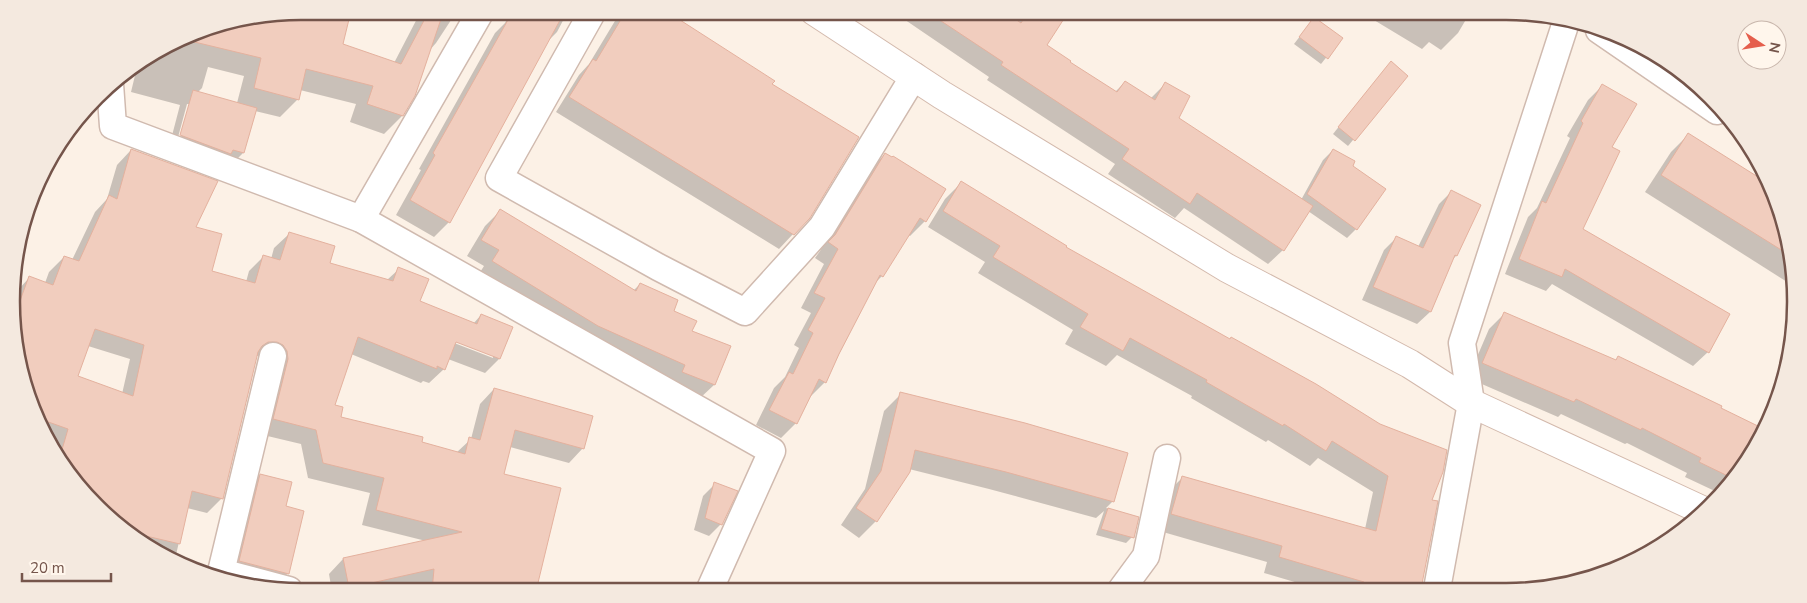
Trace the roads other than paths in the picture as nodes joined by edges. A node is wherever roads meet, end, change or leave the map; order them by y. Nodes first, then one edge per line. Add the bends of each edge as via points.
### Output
1 (475, 20) edge
2 (588, 20) edge
3 (828, 20) edge
4 (1565, 26) edge
5 (1619, 44) edge
6 (914, 76) junction
7 (111, 94) edge
8 (1707, 104) edge
9 (360, 219) junction
10 (273, 356) dead end
11 (1471, 404) junction
12 (1167, 458) dead end
13 (1696, 508) edge
14 (221, 571) edge
15 (713, 583) edge
16 (1127, 583) edge
17 (1438, 583) edge

1 - 9 street
2 - 6 street via 499,178 745,312 822,227
3 - 6 street
4 - 11 street via 1462,343
5 - 8 street
6 - 11 street via 1227,268 1410,364
7 - 9 street via 113,126
9 - 15 street via 772,451
10 - 14 street
11 - 13 street
11 - 17 street
12 - 16 street via 1146,556

